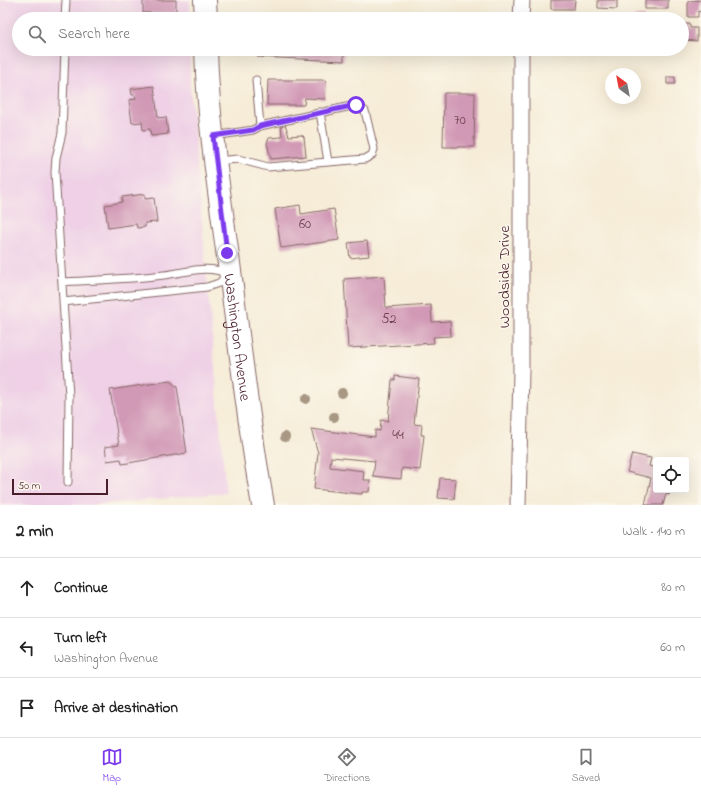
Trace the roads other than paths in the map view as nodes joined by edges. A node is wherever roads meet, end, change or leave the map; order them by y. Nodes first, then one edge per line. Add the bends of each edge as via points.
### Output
1 (66, 0) edge
2 (205, 0) edge
3 (522, 0) edge
4 (65, 12) edge
5 (206, 12) edge
6 (521, 12) edge
7 (65, 56) edge
8 (207, 56) edge
9 (521, 56) edge
10 (256, 80) dead end
11 (320, 112) junction
12 (260, 126) junction
13 (213, 136) junction
14 (215, 161) junction
15 (328, 162) junction
16 (230, 274) junction
17 (62, 282) junction
18 (63, 302) junction
19 (68, 482) dead end
20 (263, 505) edge
21 (518, 505) edge

1 - 4 lane
2 - 5 main road
3 - 6 street
7 - 17 lane via 62,133 55,172
8 - 13 main road, Washington Avenue
9 - 21 street, Woodside Drive via 521,371
10 - 12 lane
11 - 12 lane
11 - 15 lane
11 - 15 lane via 356,105 362,108 365,111 374,149 372,155 365,158
12 - 13 lane via 253,130
13 - 14 main road, Washington Avenue
14 - 15 lane via 238,159 268,167
14 - 16 main road, Washington Avenue
16 - 17 lane via 217,269 202,268 164,275
16 - 18 lane via 219,283 207,287
16 - 20 main road, Washington Avenue
17 - 18 lane
18 - 19 lane via 69,396

